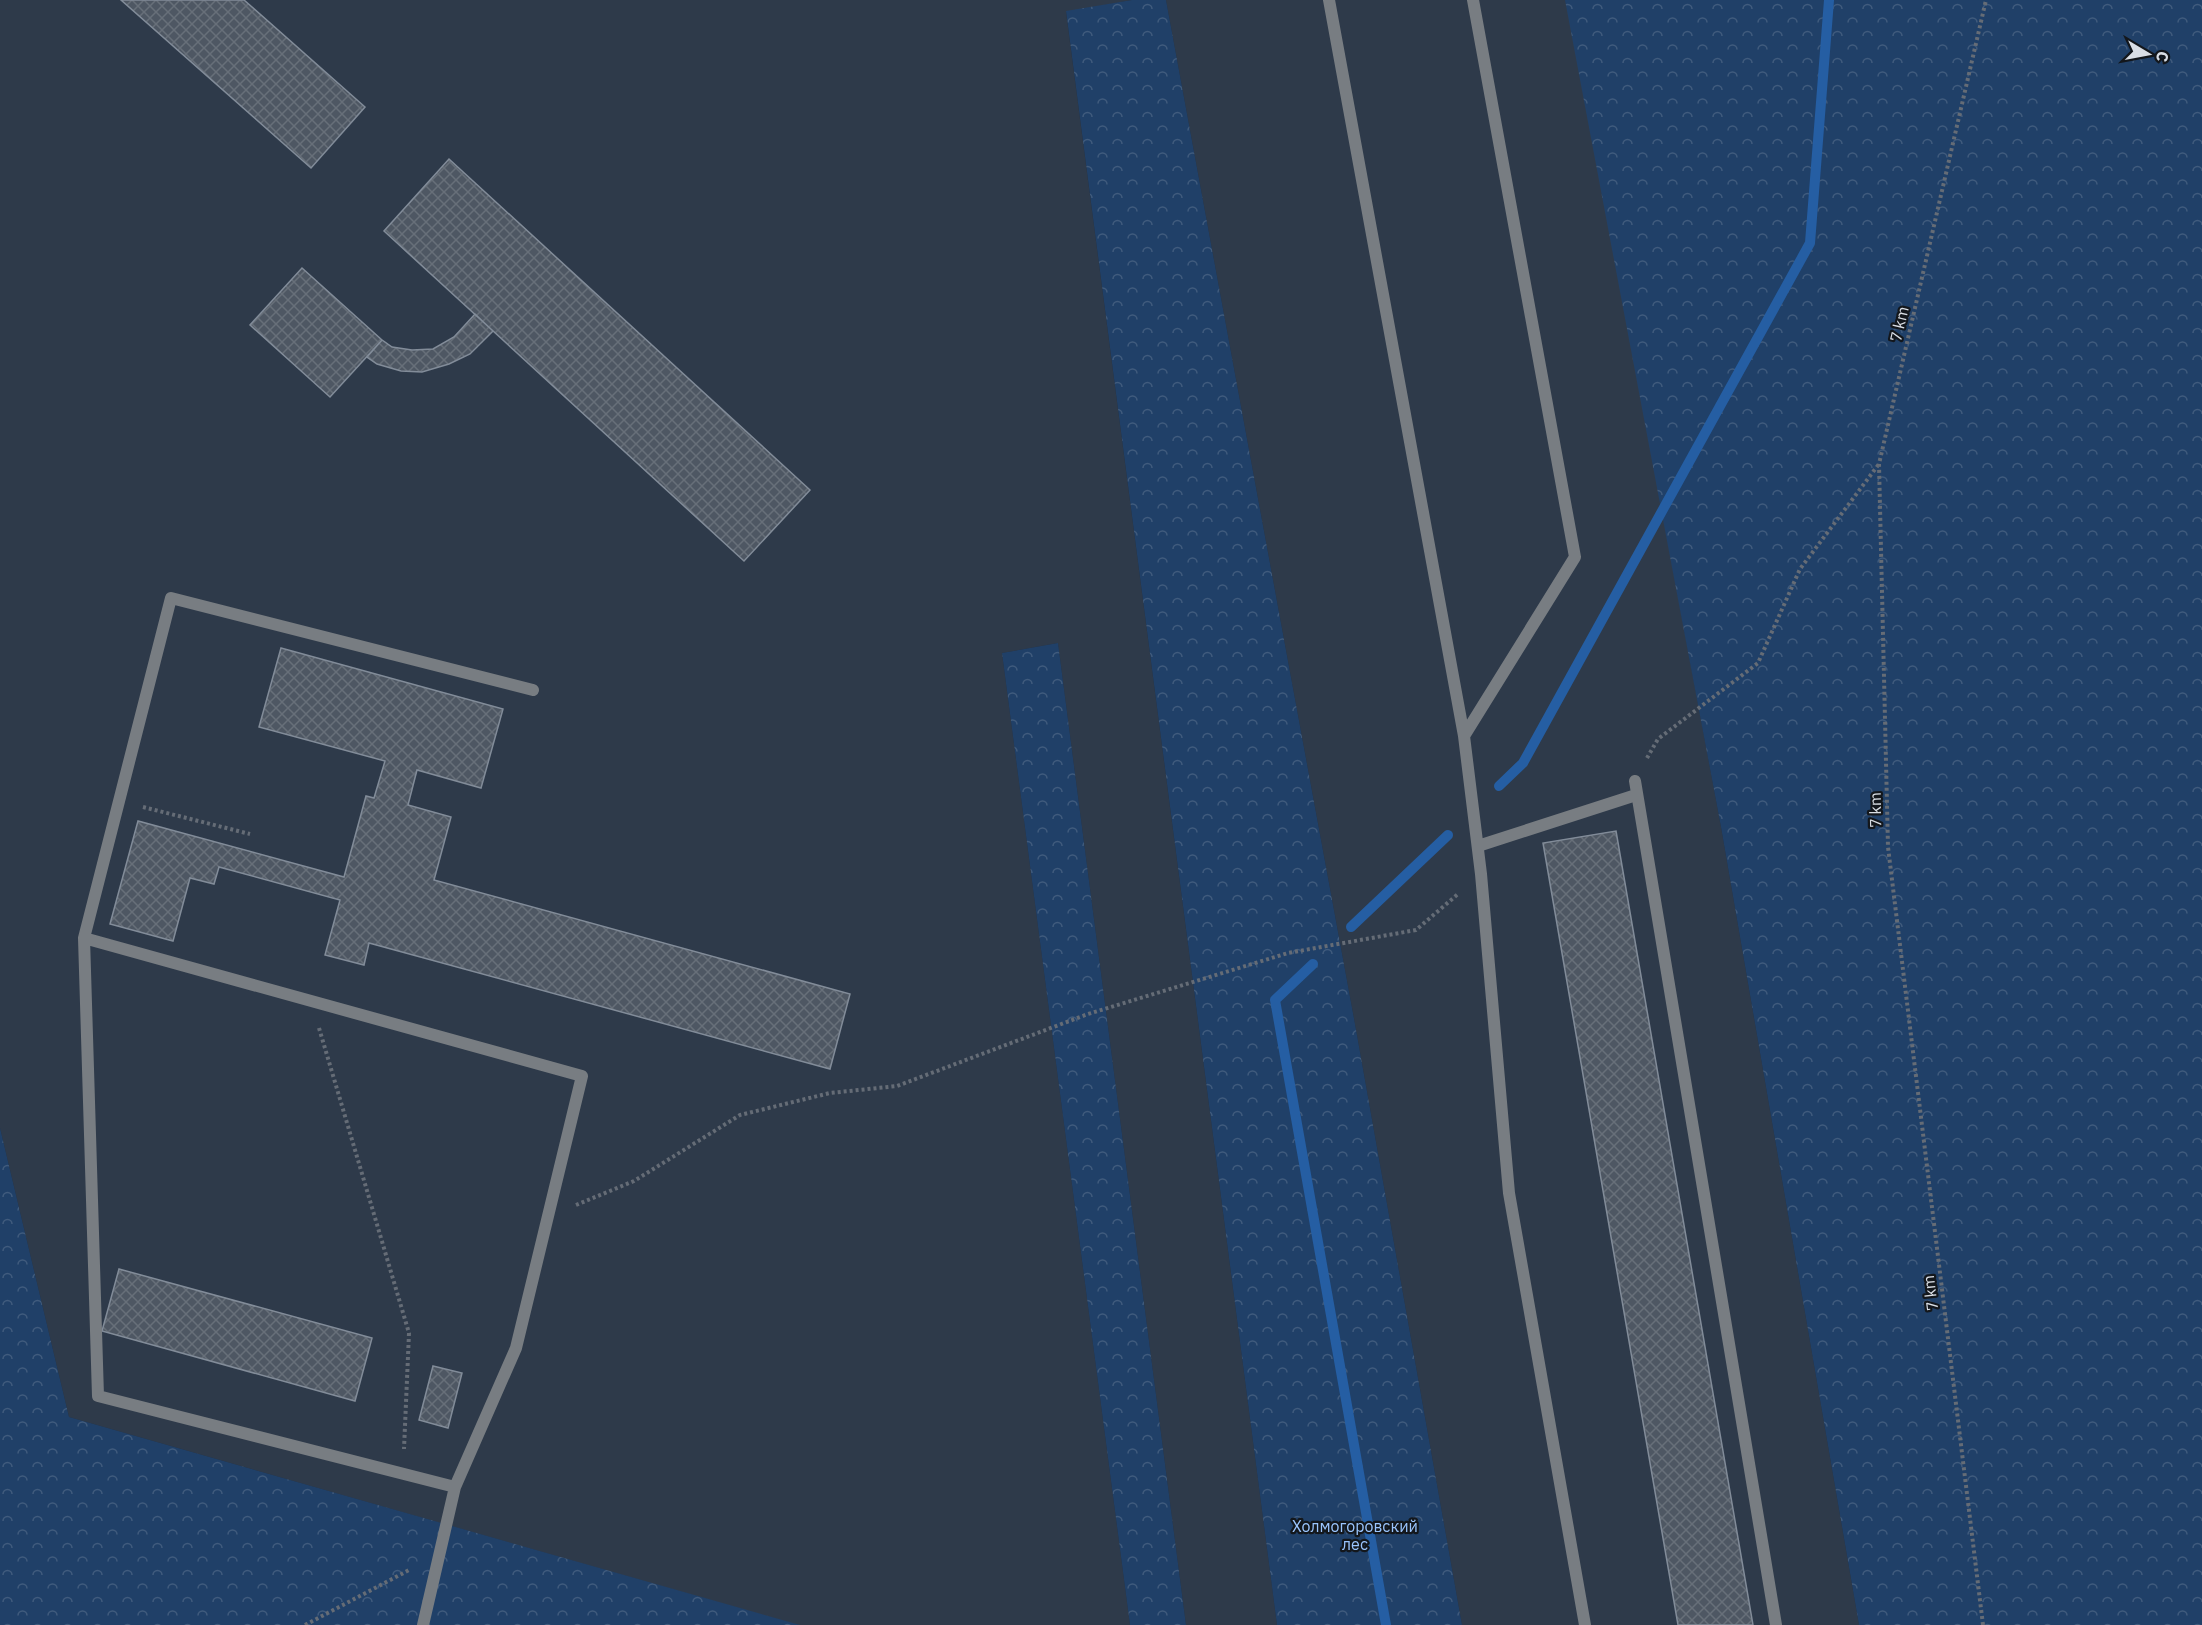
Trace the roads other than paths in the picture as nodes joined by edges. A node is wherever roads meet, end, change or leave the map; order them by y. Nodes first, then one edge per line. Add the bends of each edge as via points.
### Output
1 (1329, 0) edge
2 (1473, 0) edge
3 (533, 690) dead end
4 (1464, 736) junction
5 (1635, 781) road end
6 (1636, 795) junction
7 (1478, 846) junction
8 (84, 938) junction
9 (455, 1487) junction
10 (423, 1625) edge
11 (1585, 1625) edge
12 (1776, 1625) edge

1 - 4 lane
2 - 4 lane via 1575,557
3 - 8 lane via 171,598
4 - 7 lane
5 - 6 lane
6 - 7 lane
6 - 12 lane
7 - 11 lane via 1509,1193
8 - 9 lane via 98,1396
8 - 9 lane via 582,1076 516,1348
9 - 10 lane

